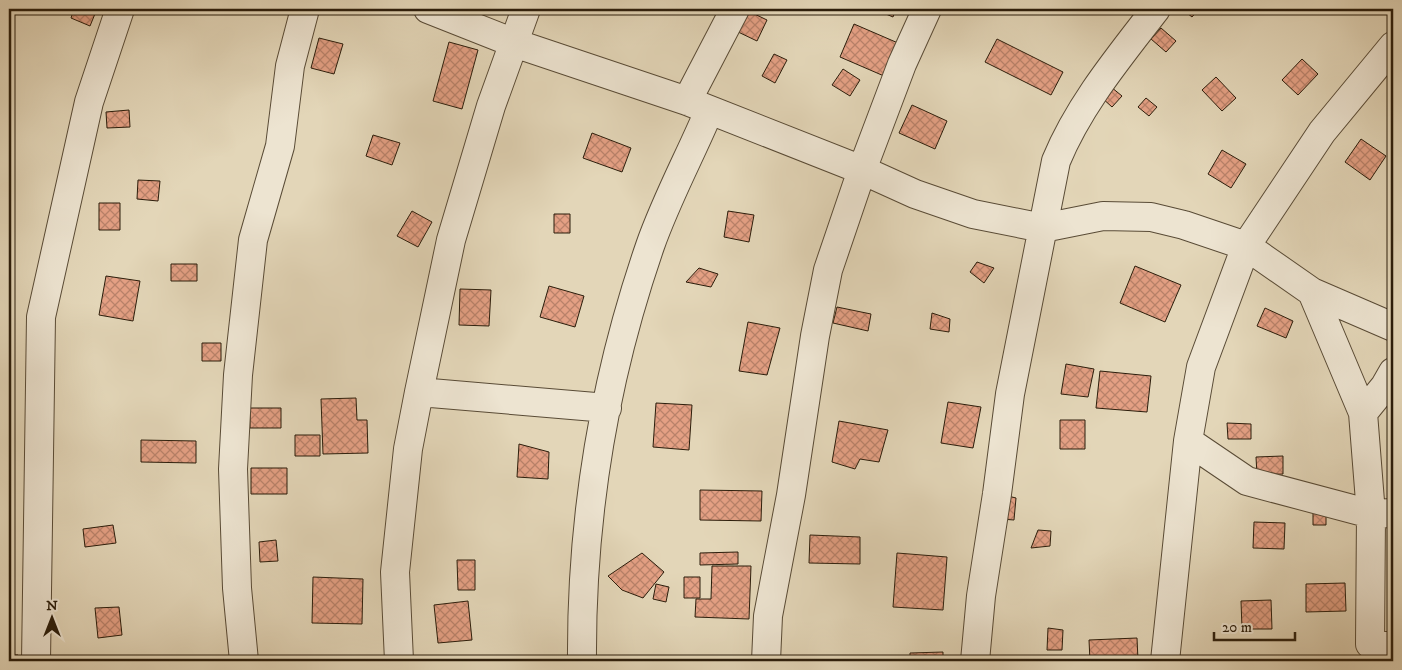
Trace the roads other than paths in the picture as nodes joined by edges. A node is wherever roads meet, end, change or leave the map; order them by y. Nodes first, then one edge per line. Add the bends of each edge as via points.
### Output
1 (120, 9) edge
2 (305, 9) edge
3 (428, 9) edge
4 (526, 9) edge
5 (736, 9) edge
6 (927, 9) edge
7 (1156, 9) edge
8 (514, 43) junction
9 (1393, 46) edge
10 (698, 106) junction
11 (862, 170) junction
12 (1044, 228) junction
13 (1246, 246) junction
14 (1312, 292) junction
15 (1393, 327) edge
16 (1393, 372) edge
17 (419, 392) junction
18 (607, 408) junction
19 (1362, 413) junction
20 (1188, 441) junction
21 (1382, 514) edge
22 (1378, 650) edge
23 (36, 661) edge
24 (244, 661) edge
25 (399, 661) edge
26 (582, 661) edge
27 (766, 661) edge
28 (975, 661) edge
29 (1165, 661) edge

1 - 23 street via 89,102 41,316
2 - 24 street via 290,66 280,146 253,240 238,375 233,469 237,588
3 - 8 street
4 - 8 street
5 - 10 street
6 - 11 street via 902,64
7 - 12 street via 1109,69 1066,137 1046,202
8 - 10 street
8 - 17 street via 491,106 451,240
9 - 13 street via 1322,132
10 - 11 street
10 - 18 street via 634,297
11 - 12 street via 915,194 972,214
11 - 27 street via 828,270 815,336 791,495 768,616
12 - 13 street via 1103,216 1152,217
12 - 28 street via 1010,394
13 - 14 street
13 - 20 street via 1201,367
14 - 15 street
14 - 19 street
16 - 19 street
17 - 18 street
17 - 25 street via 408,449 395,572
18 - 26 street via 601,428 588,520
19 - 21 street
20 - 21 street via 1247,481
20 - 29 street
21 - 22 street

